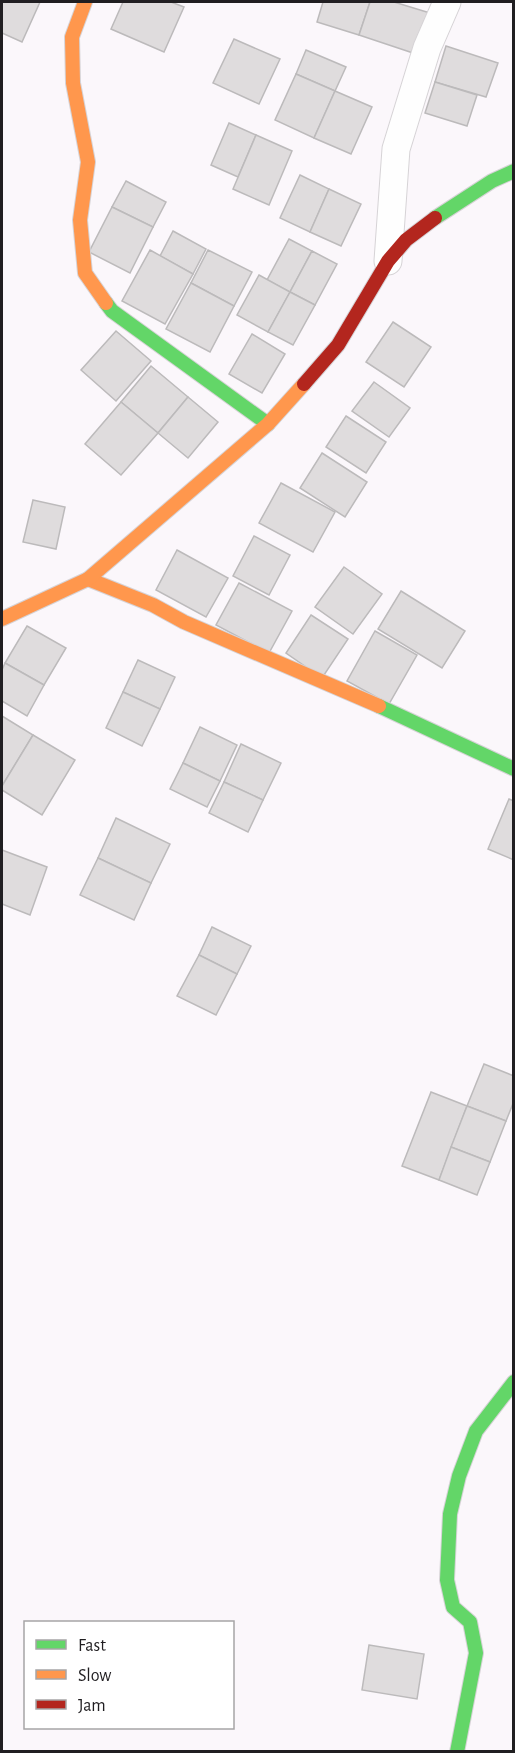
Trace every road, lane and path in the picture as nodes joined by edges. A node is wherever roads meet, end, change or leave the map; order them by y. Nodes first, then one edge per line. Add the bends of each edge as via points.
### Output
1 (85, 2) edge
2 (447, 2) edge
3 (513, 171) edge
4 (388, 261) junction
5 (268, 424) junction
6 (88, 579) junction
7 (2, 619) edge
8 (513, 769) edge
9 (513, 1382) edge
10 (457, 1752) edge

1 - 5 street via 72,37 73,84 88,162 80,220 86,273 112,311
2 - 4 street via 396,149
3 - 4 street via 439,215 406,240
4 - 5 street via 338,345
5 - 6 street
6 - 7 street
6 - 8 street
9 - 10 street via 476,1431 450,1515 447,1580 453,1607 470,1622 476,1653

